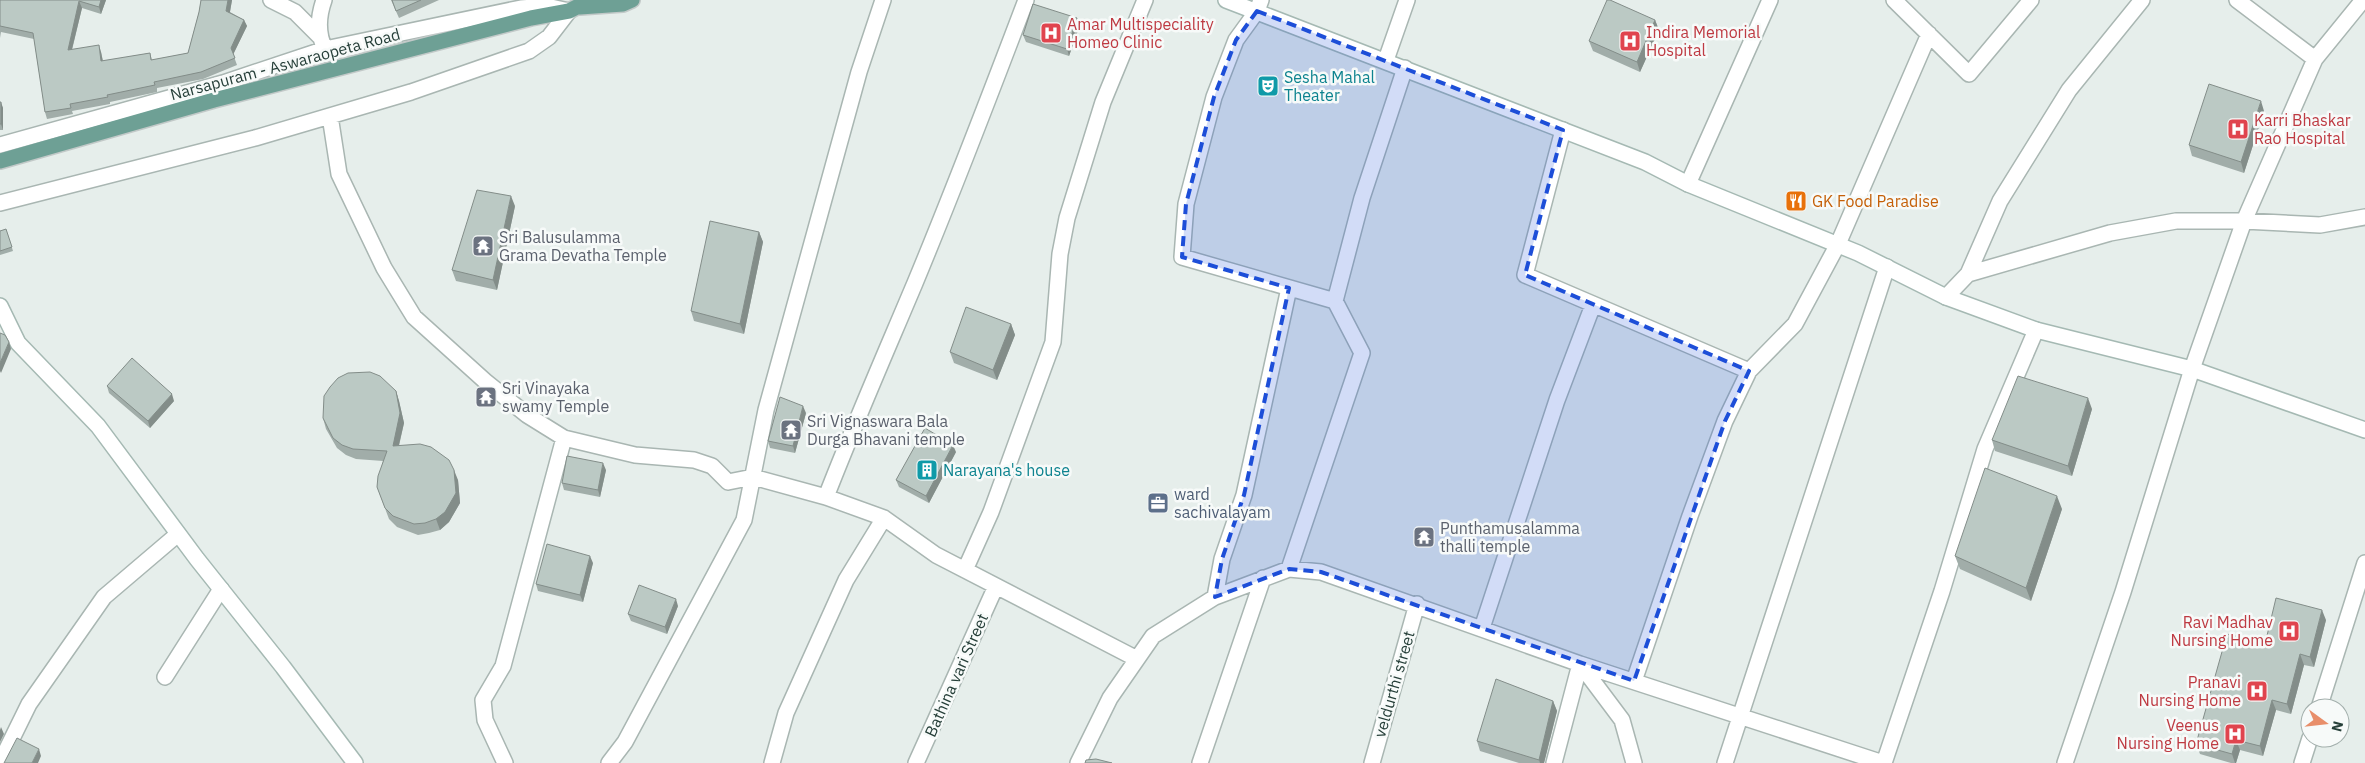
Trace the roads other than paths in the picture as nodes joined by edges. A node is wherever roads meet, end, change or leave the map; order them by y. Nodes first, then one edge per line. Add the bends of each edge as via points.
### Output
1 (271, 0) edge
2 (324, 0) edge
3 (632, 0) edge
4 (883, 0) edge
5 (1026, 0) edge
6 (1145, 0) edge
7 (1226, 0) edge
8 (1407, 0) edge
9 (1770, 0) edge
10 (1894, 0) edge
11 (2031, 0) edge
12 (2142, 0) edge
13 (2238, 0) edge
14 (2363, 0) edge
15 (580, 6) edge
16 (1259, 6) edge
17 (1929, 34) junction
18 (322, 43) junction
19 (2315, 59) junction
20 (1386, 60) junction
21 (1405, 68) junction
22 (330, 116) junction
23 (1563, 130) junction
24 (0, 145) edge
25 (0, 161) edge
26 (1688, 184) junction
27 (0, 203) edge
28 (2365, 217) edge
29 (2244, 221) junction
30 (1838, 244) junction
31 (1887, 267) junction
32 (1968, 274) junction
33 (1289, 288) junction
34 (1946, 297) junction
35 (1335, 301) junction
36 (1593, 305) junction
37 (0, 306) edge
38 (2036, 330) junction
39 (2192, 369) junction
40 (1749, 371) junction
41 (2365, 430) edge
42 (564, 438) junction
43 (753, 477) junction
44 (826, 497) junction
45 (884, 518) junction
46 (178, 534) junction
47 (2365, 563) edge
48 (1289, 569) junction
49 (965, 570) junction
50 (1263, 578) junction
51 (996, 586) junction
52 (221, 589) junction
53 (1215, 597) junction
54 (1417, 604) junction
55 (1482, 628) junction
56 (1137, 659) junction
57 (1580, 664) junction
58 (165, 677) dead end
59 (1634, 681) junction
60 (2322, 698) edge
61 (1742, 717) junction
62 (2307, 748) edge
63 (614, 762) edge
64 (0, 763) edge
65 (355, 763) edge
66 (506, 763) edge
67 (772, 763) edge
68 (916, 763) edge
69 (1078, 763) edge
70 (1200, 763) edge
71 (1372, 763) edge
72 (1554, 763) edge
73 (1634, 763) edge
74 (1726, 763) edge
75 (1883, 763) edge
76 (2065, 763) edge
77 (2302, 763) edge

1 - 18 street via 296,12
2 - 18 street via 321,10
3 - 15 main road, Narsapuram - Aswaraopeta Road via 623,4
4 - 43 street via 859,72 766,410
5 - 44 street
6 - 49 street via 1103,102 1067,218 1060,254 1053,342 991,512
7 - 16 street
8 - 20 street
9 - 26 street
10 - 17 street
11 - 17 street via 1969,74
12 - 32 street via 2069,90 2000,201
13 - 19 street
14 - 19 street
15 - 18 street via 521,8
15 - 22 street via 549,37 529,51
15 - 25 main road, Narsapuram - Aswaraopeta Road via 214,100
16 - 20 street
16 - 33 street via 1236,40 1214,97 1186,204 1182,257
17 - 30 street
18 - 24 street via 223,83
19 - 29 street
20 - 21 street
21 - 23 street
21 - 35 street via 1362,198
22 - 27 street
22 - 42 street via 339,174 384,268 414,317 520,409
23 - 26 street via 1645,162
23 - 36 street via 1525,275
26 - 30 street
28 - 29 street via 2320,225
29 - 32 street via 2176,221 2110,233
29 - 39 street
30 - 31 street
30 - 40 street via 1796,324
31 - 34 street
31 - 61 street
32 - 34 street
33 - 35 street
33 - 53 street via 1244,495 1222,559
34 - 38 street
35 - 48 street via 1362,353
36 - 40 street
36 - 55 street via 1557,400
37 - 46 street via 18,343 98,426
38 - 39 street
38 - 75 street via 1985,449 1942,591
39 - 41 street
39 - 76 street via 2124,592
40 - 59 street via 1726,420 1690,516
42 - 43 street via 635,454 694,460 712,466 728,482
42 - 66 street via 503,666 483,700 485,720
43 - 44 street
43 - 63 street via 744,520
44 - 45 street
45 - 49 street via 936,555
45 - 67 street via 846,580 786,714
46 - 52 street
46 - 64 street via 104,597 29,704
47 - 60 street
48 - 50 street
48 - 54 street via 1321,572
49 - 51 street
50 - 53 street
50 - 70 street
51 - 56 street
51 - 68 street, Bathina vari Street
52 - 58 street
52 - 65 street
53 - 56 street via 1153,636
54 - 55 street
54 - 71 street, veldurthi street
55 - 57 street
56 - 69 street via 1110,698
57 - 59 street
57 - 72 street
57 - 73 street via 1622,720
59 - 61 street
61 - 74 street
61 - 75 street
62 - 77 street

